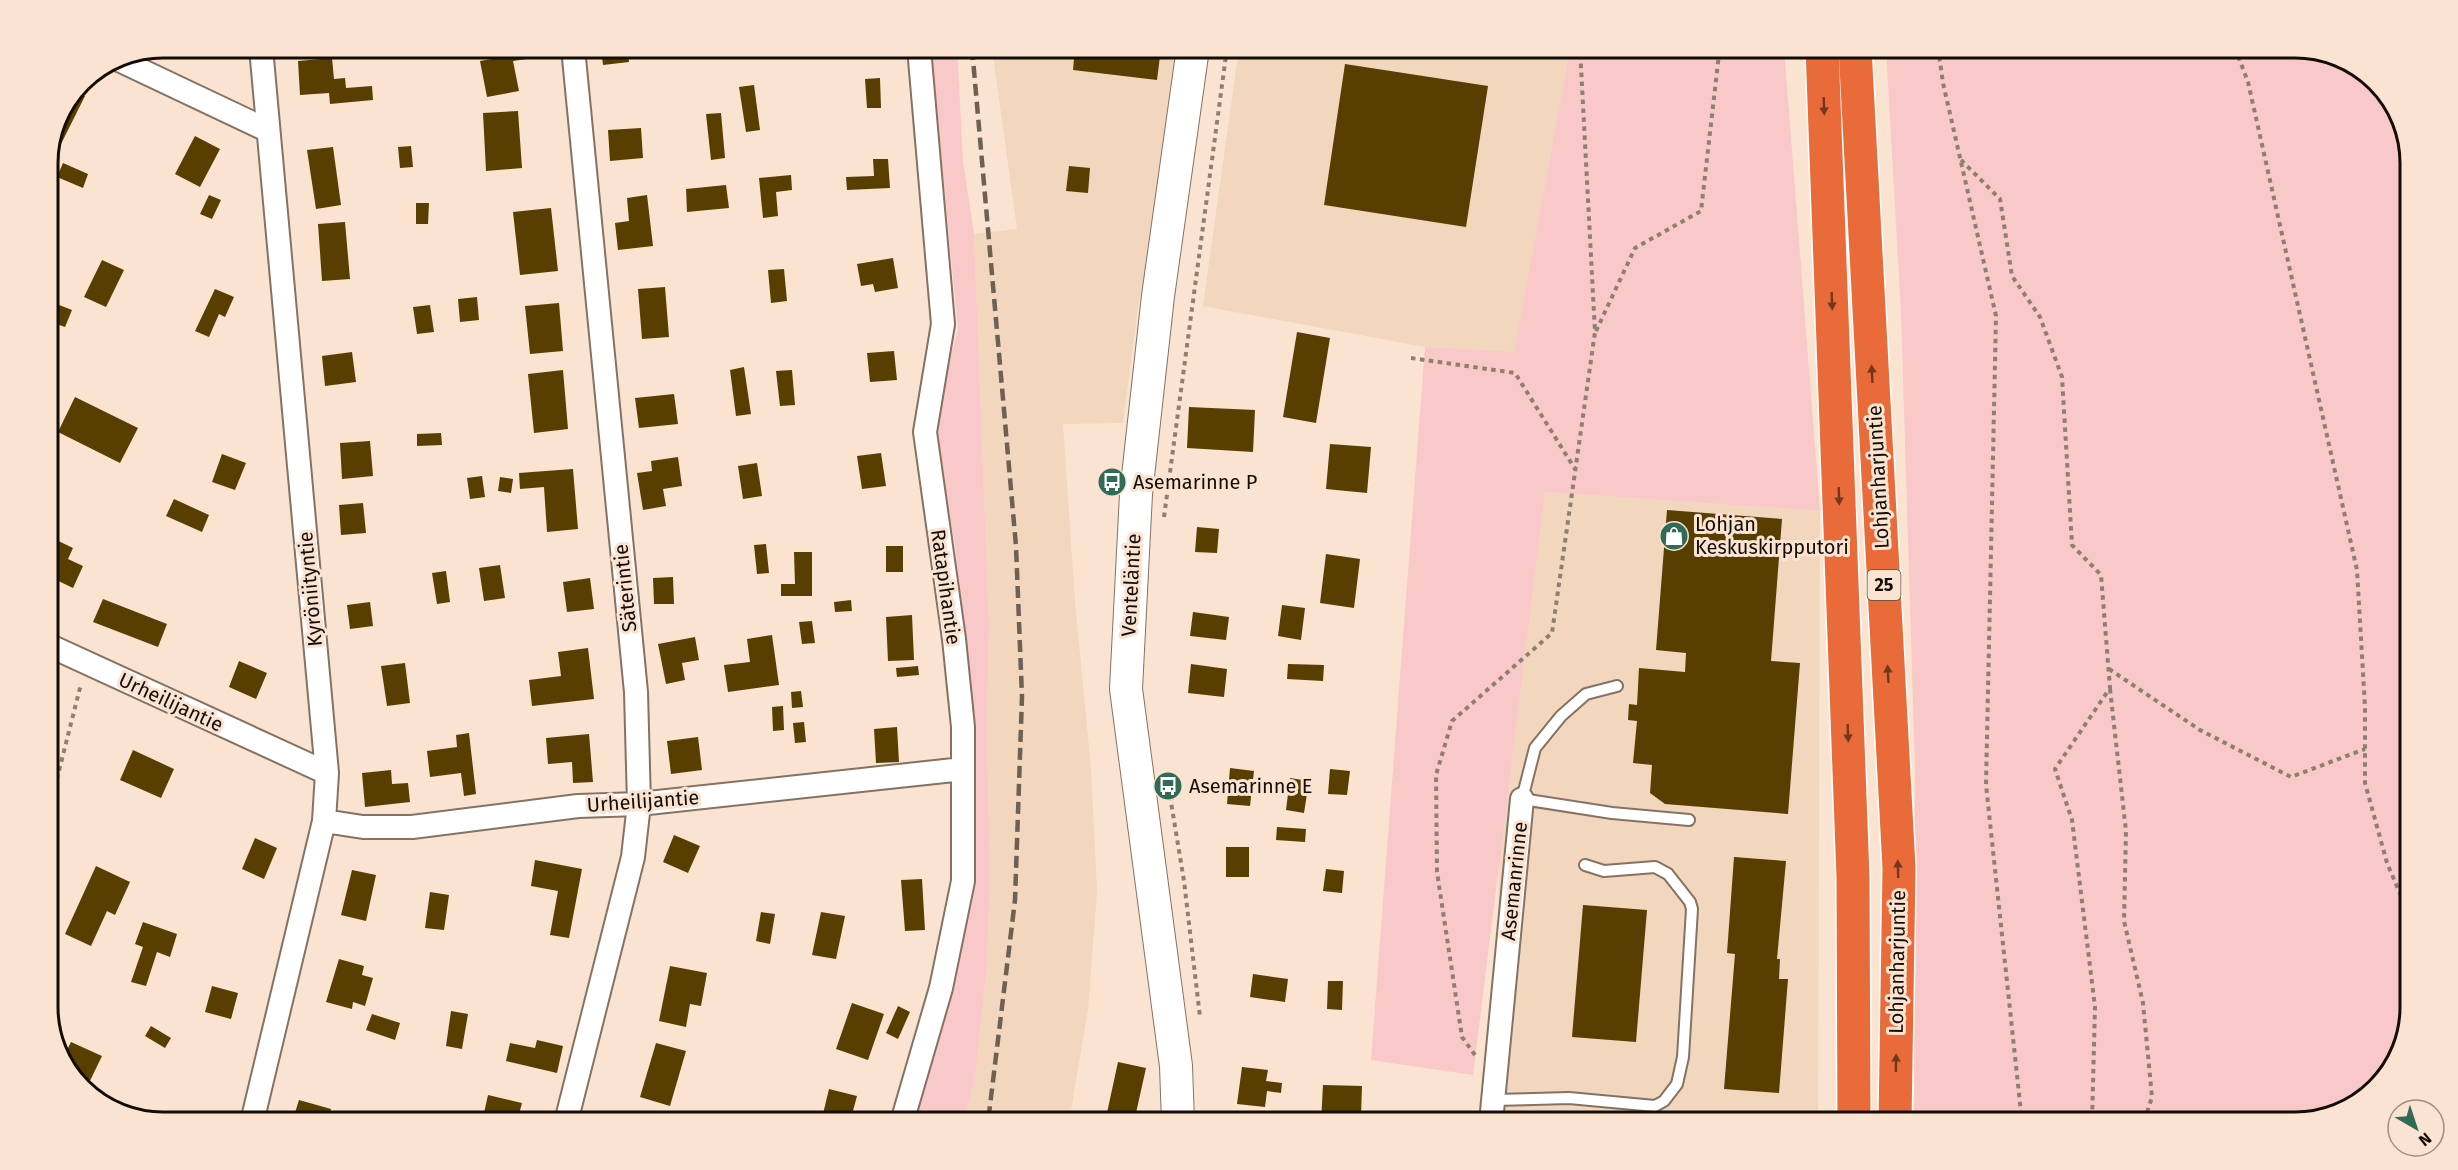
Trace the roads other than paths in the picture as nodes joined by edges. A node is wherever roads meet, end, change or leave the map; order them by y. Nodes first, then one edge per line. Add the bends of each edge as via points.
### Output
1 (1822, 58) edge
2 (1856, 58) edge
3 (262, 59) edge
4 (574, 59) edge
5 (921, 59) edge
6 (1192, 59) edge
7 (129, 65) edge
8 (267, 130) junction
9 (59, 650) edge
10 (1617, 686) dead end
11 (963, 769) junction
12 (327, 773) junction
13 (1522, 799) junction
14 (639, 804) junction
15 (1689, 820) dead end
16 (324, 821) junction
17 (1585, 865) dead end
18 (1492, 1101) edge
19 (254, 1112) edge
20 (569, 1112) edge
21 (905, 1112) edge
22 (1178, 1112) edge
23 (1854, 1112) edge
24 (1895, 1112) edge

1 -> 23 highway, Lohjanharjuntie / 25 via 1853,877
24 -> 2 highway, Lohjanharjuntie / 25 via 1899,868
3 - 8 street, Kyröniityntie
4 - 14 street, Säterintie via 636,692
5 - 11 street, Ratapihantie via 943,324 925,432 954,639
6 - 22 street, Venteläntie via 1138,471 1126,689 1176,1066
7 - 8 street
8 - 12 street, Kyröniityntie
9 - 12 street, Urheilijantie
10 - 13 lane, Asemanrinne via 1586,694 1561,716 1535,748
11 - 14 street, Urheilijantie
11 - 21 street, Ratapihantie via 963,881 941,988
12 - 16 street, Kyröniityntie
13 - 15 lane
13 - 18 street, Asemanrinne
14 - 16 street, Urheilijantie via 578,806 412,827 363,827
14 - 20 street, Säterintie via 633,857
16 - 19 street, Kyröniityntie
17 - 18 lane via 1604,871 1655,867 1668,874 1690,902 1683,1057 1677,1084 1655,1106 1569,1098

